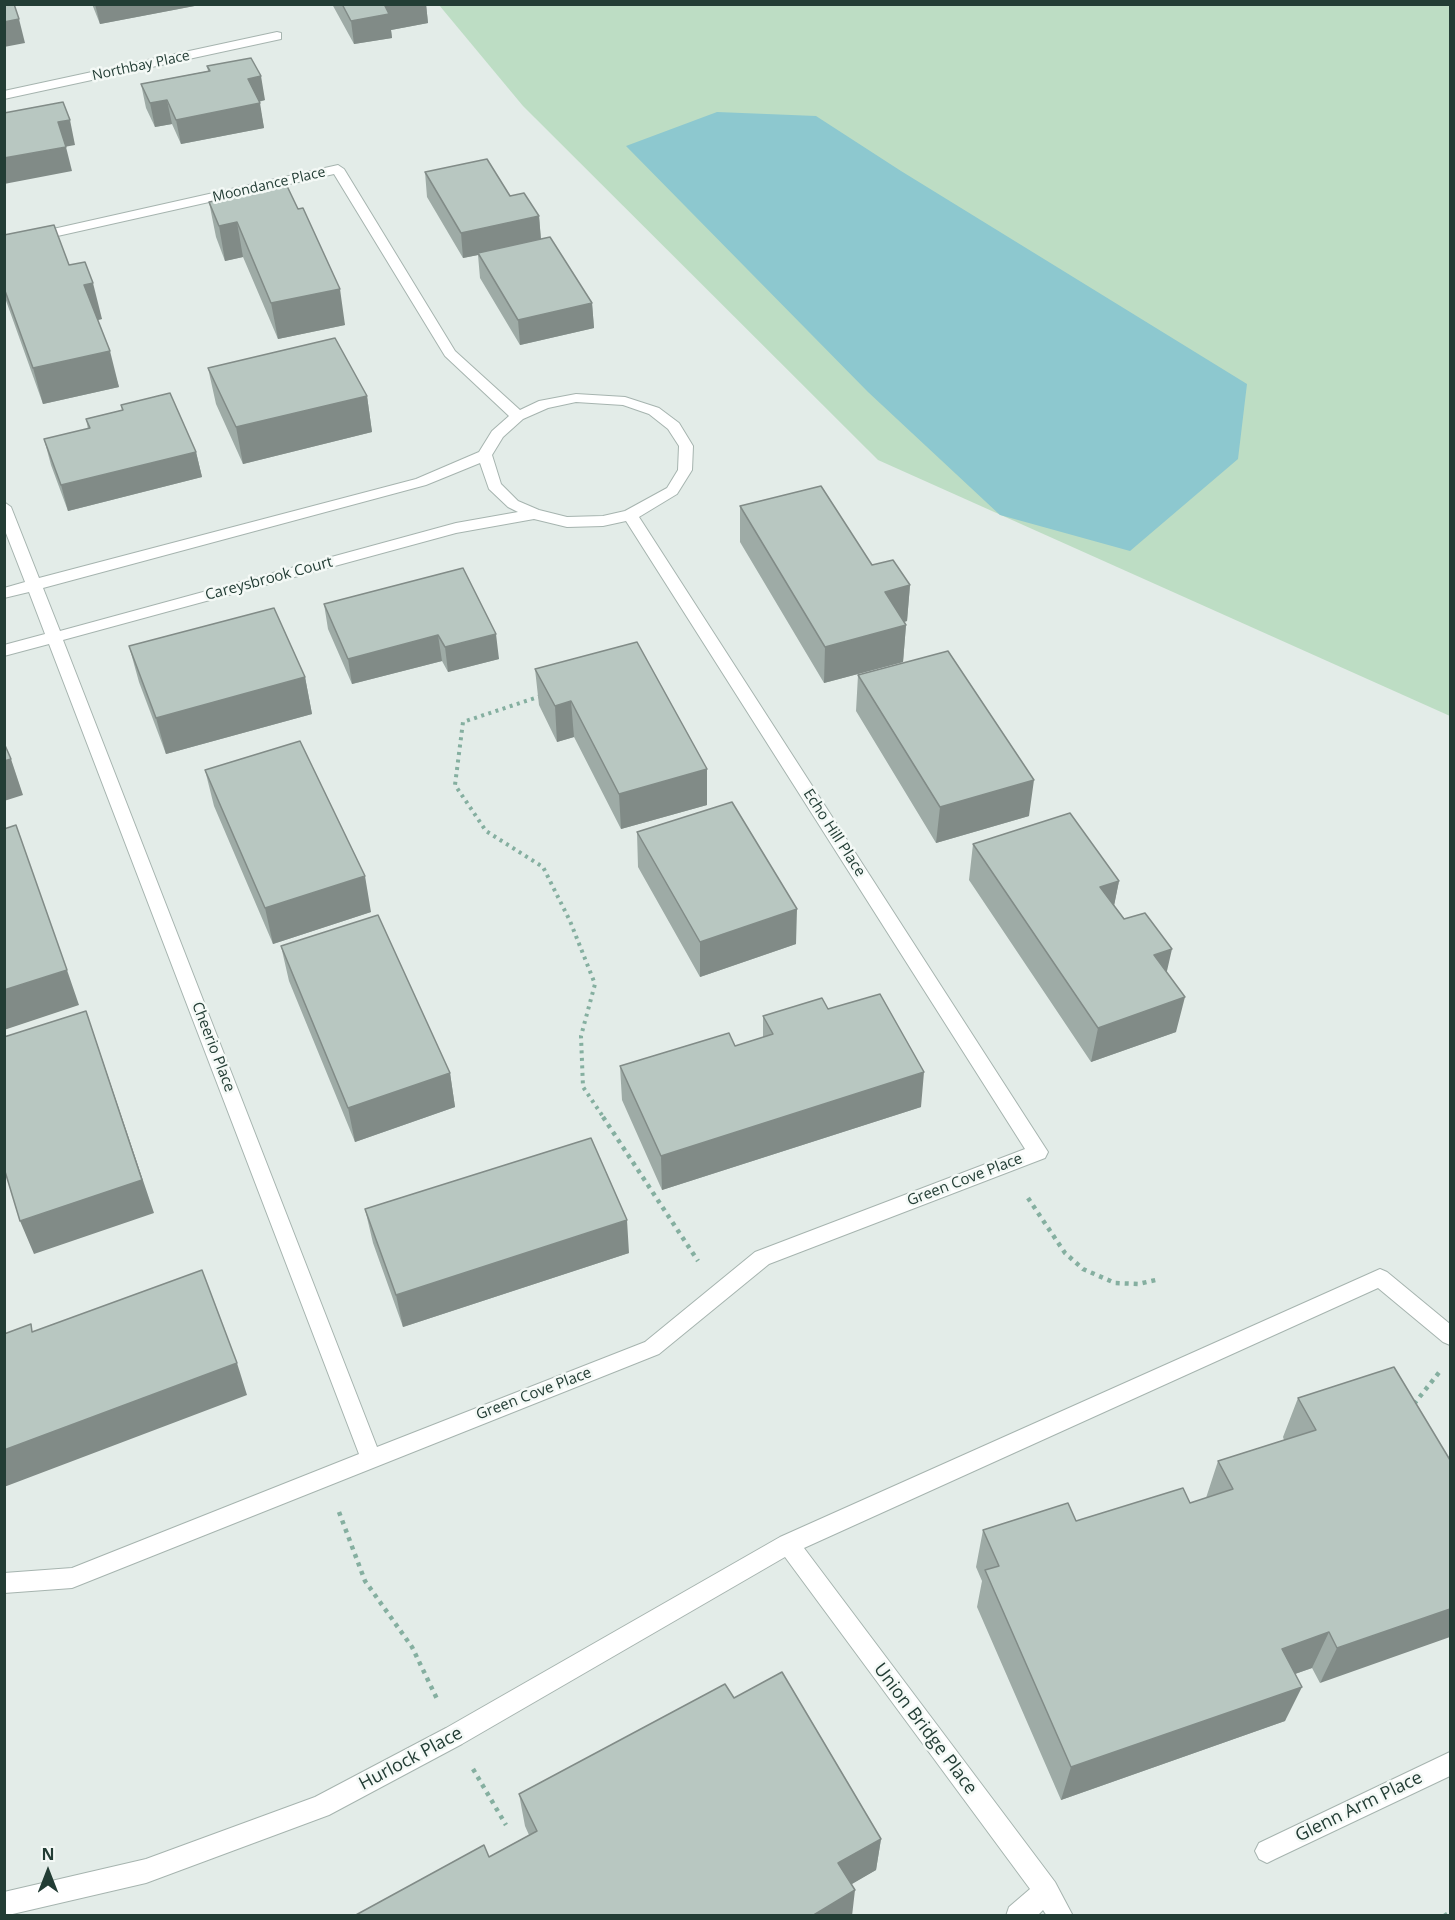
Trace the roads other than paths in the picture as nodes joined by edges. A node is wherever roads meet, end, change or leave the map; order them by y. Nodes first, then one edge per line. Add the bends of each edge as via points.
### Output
1 (277, 36) dead end
2 (4, 96) edge
3 (4, 244) edge
4 (518, 416) junction
5 (485, 455) junction
6 (4, 507) edge
7 (534, 514) junction
8 (630, 515) junction
9 (34, 584) junction
10 (4, 593) edge
11 (54, 637) junction
12 (4, 651) edge
13 (1038, 1152) joint
14 (1450, 1336) edge
15 (371, 1458) junction
16 (788, 1544) junction
17 (4, 1583) edge
18 (1450, 1764) edge
19 (1267, 1851) dead end
20 (1046, 1891) junction
21 (4, 1904) edge
22 (1018, 1916) edge
23 (1061, 1916) edge

1 - 2 street, Northbay Place
3 - 4 street, Moondance Place via 338,169 450,354
4 - 5 street via 497,434
4 - 8 street via 544,404 576,398 625,401 654,411 674,426 686,446 685,470 672,491
5 - 7 street via 494,486 513,504
5 - 9 street via 421,482
6 - 9 street, Cheerio Place
7 - 8 street via 567,522
7 - 11 street, Careysbrook Court via 456,528
8 - 13 street, Echo Hill Place
9 - 10 street
9 - 11 street, Cheerio Place
11 - 12 street, Careysbrook Court
11 - 15 street, Cheerio Place
13 - 15 street, Green Cove Place via 762,1258 652,1348
14 - 16 street, Hurlock Place via 1380,1278
15 - 17 street, Green Cove Place via 72,1578
16 - 20 street, Union Bridge Place
16 - 21 street, Hurlock Place via 454,1736 321,1807 146,1870
18 - 19 street, Glenn Arm Place
20 - 22 street
20 - 23 street, Union Bridge Place

